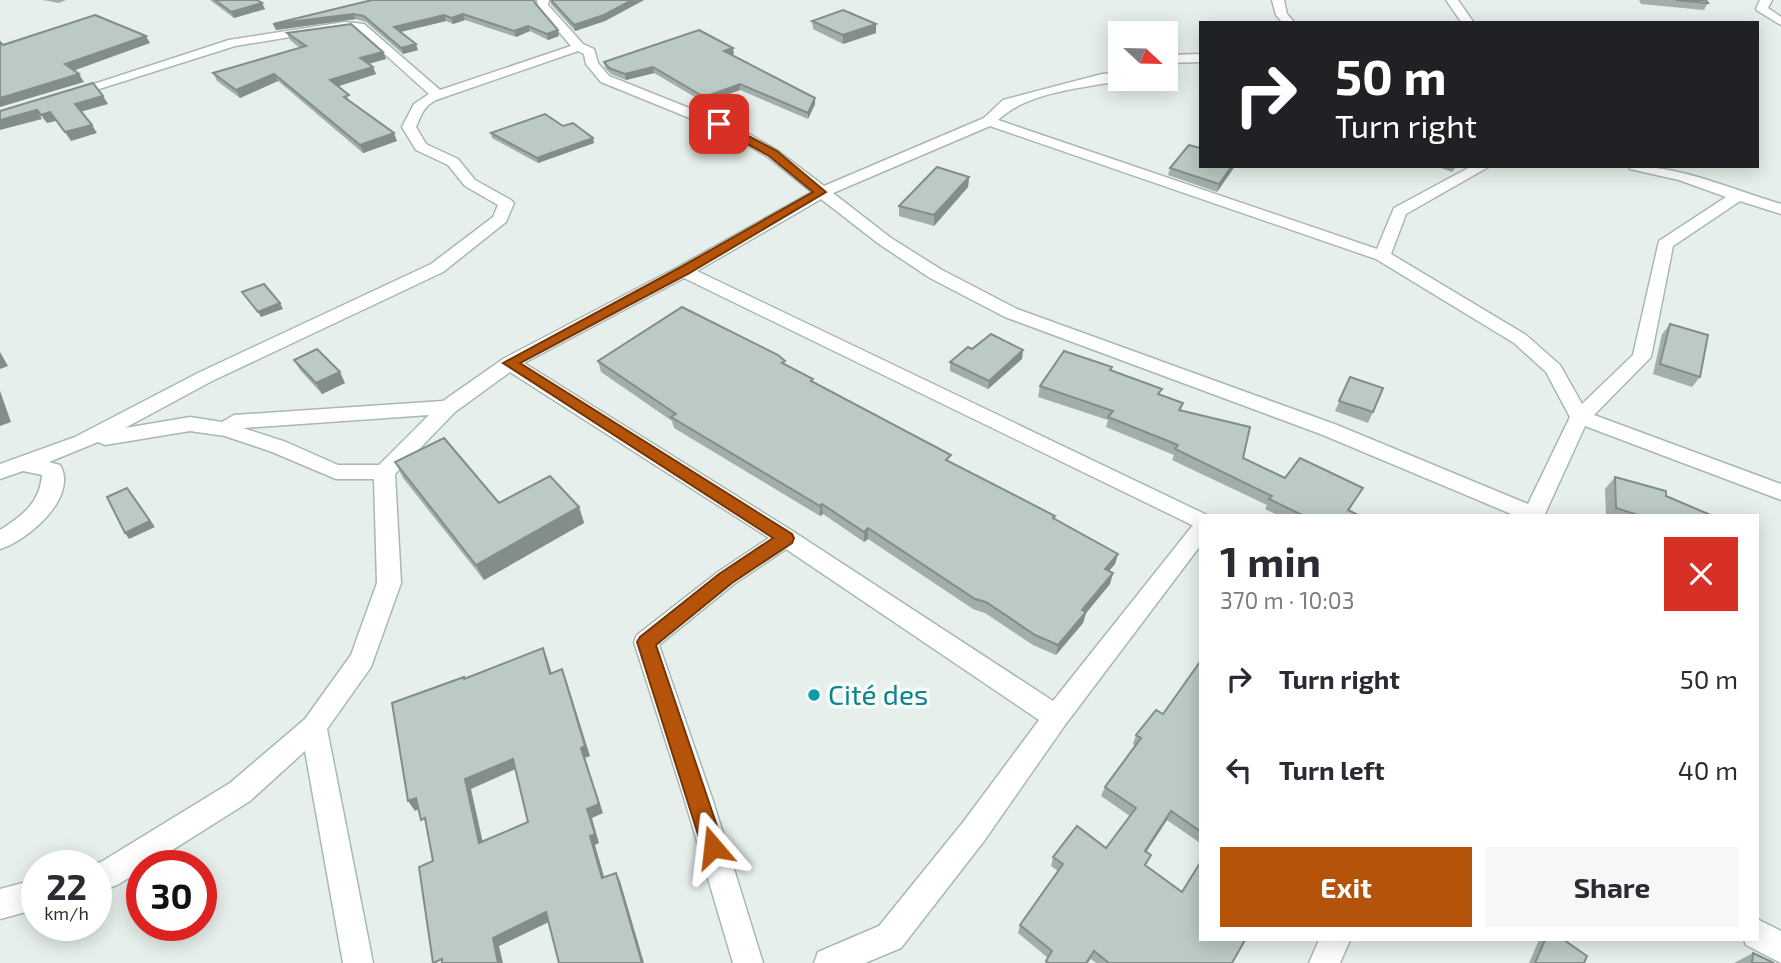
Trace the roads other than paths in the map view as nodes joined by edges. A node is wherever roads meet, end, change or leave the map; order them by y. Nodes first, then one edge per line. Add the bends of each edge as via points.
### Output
1 (543, 0) edge
2 (1278, 0) edge
3 (1452, 0) edge
4 (1766, 0) edge
5 (1287, 21) edge
6 (1467, 21) edge
7 (1781, 22) edge
8 (579, 47) junction
9 (1199, 58) edge
10 (1178, 59) edge
11 (1108, 78) edge
12 (439, 95) junction
13 (53, 99) edge
14 (989, 121) junction
15 (1479, 168) edge
16 (1645, 168) edge
17 (821, 192) junction
18 (1738, 196) junction
19 (1781, 209) edge
20 (1382, 256) junction
21 (684, 271) junction
22 (510, 363) junction
23 (448, 407) junction
24 (1580, 417) junction
25 (227, 430) junction
26 (82, 442) junction
27 (24, 464) junction
28 (384, 471) junction
29 (0, 472) edge
30 (1781, 492) edge
31 (1528, 514) edge
32 (1534, 514) edge
33 (1199, 519) edge
34 (1199, 532) edge
35 (786, 538) junction
36 (0, 541) edge
37 (1056, 717) junction
38 (314, 727) junction
39 (112, 871) edge
40 (21, 898) edge
41 (0, 904) edge
42 (1759, 935) edge
43 (1335, 941) edge
44 (1781, 948) edge
45 (358, 963) edge
46 (748, 963) edge
47 (829, 963) edge
48 (1324, 963) edge

1 - 8 street via 542,5
2 - 5 street
3 - 6 street
4 - 7 street via 1762,9
8 - 12 street
8 - 17 street via 590,52 592,64 605,79 734,131 773,153
9 - 10 street
11 - 14 street via 1007,103
12 - 13 street via 355,25 233,43
12 - 26 street via 417,107 409,127 421,147 453,162 470,183 506,203 500,219 437,268 205,377
14 - 17 street
14 - 20 street
15 - 20 street via 1399,211
16 - 18 street
17 - 21 street
17 - 31 street via 936,274 1011,313 1330,430
18 - 19 street
18 - 24 street via 1665,244 1642,357
20 - 24 street via 1520,339 1553,369
21 - 22 street
21 - 33 street
22 - 23 street
22 - 35 street
23 - 25 street via 234,422
23 - 28 street
24 - 30 street
24 - 32 street
25 - 26 street via 190,424
25 - 28 street via 336,472
26 - 27 street
27 - 29 street
27 - 36 street via 53,470 53,486 43,511
28 - 38 street via 389,583 362,660
34 - 37 street
35 - 37 street
35 - 46 street via 726,578 646,642
37 - 47 street via 890,937
38 - 39 street via 240,792
38 - 45 street
40 - 41 street
42 - 44 street
43 - 48 street

